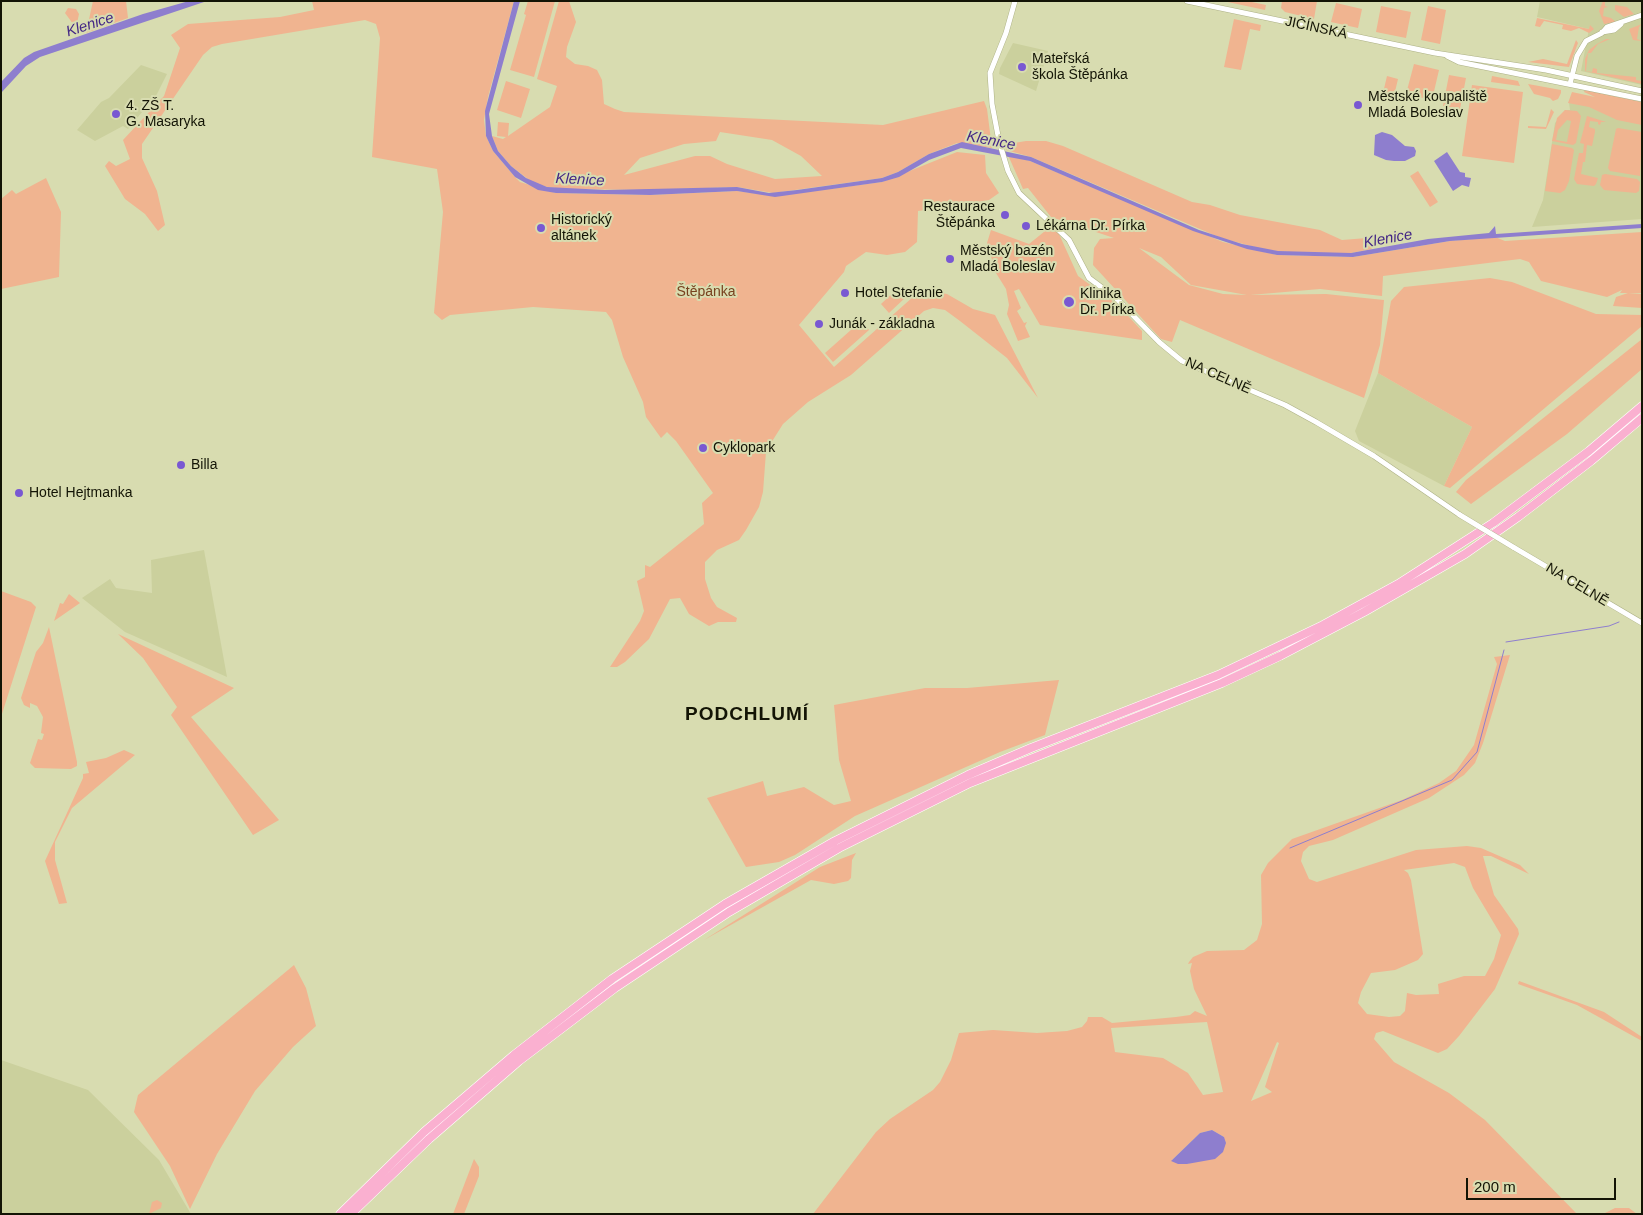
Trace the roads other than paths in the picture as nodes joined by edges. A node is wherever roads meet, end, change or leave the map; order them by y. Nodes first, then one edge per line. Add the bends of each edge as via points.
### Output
1 (1015, 1) edge
2 (1187, 1) edge
3 (1642, 15) edge
4 (1445, 55) junction
5 (1572, 76) junction
6 (1570, 84) junction
7 (1642, 91) edge
8 (1642, 99) edge
9 (1642, 406) edge
10 (1642, 418) edge
11 (1642, 622) edge
12 (340, 1214) edge
13 (351, 1214) edge

1 - 11 street, NA CELNĚ, bridge via 990,73 999,141 1019,193 1069,240 1089,278 1116,298 1166,348 1192,366 1285,405 1316,422 1513,547
2 - 4 street, JIČÍNSKÁ
3 - 5 street via 1614,30 1602,32 1583,45
4 - 5 street, JIČÍNSKÁ
4 - 6 street, JIČÍNSKÁ via 1459,62
5 - 6 street
5 - 7 street, JIČÍNSKÁ
6 - 8 street, JIČÍNSKÁ
9 - 12 highway via 1589,451 1493,523 1346,613 1218,675 968,775 835,840 725,904 612,979 514,1054 424,1132
10 - 13 highway via 1518,518 1465,554 1364,612 1222,683 970,783 839,848 729,912 615,988 519,1061 429,1139

